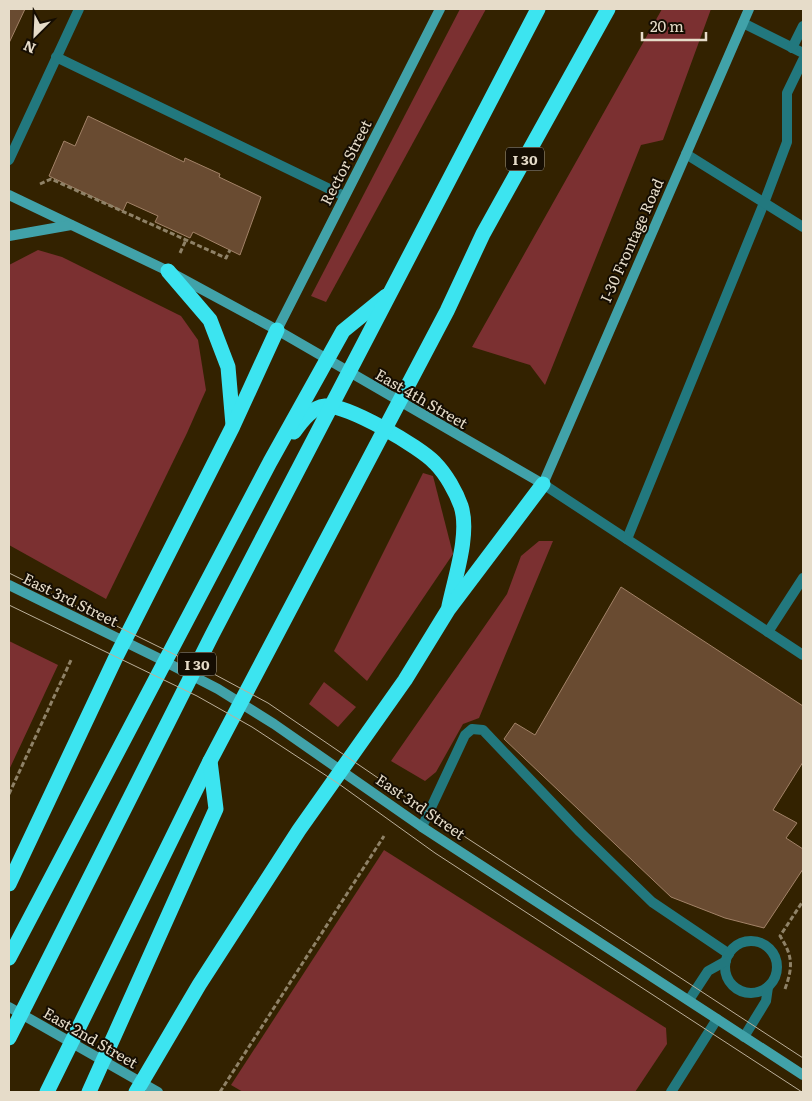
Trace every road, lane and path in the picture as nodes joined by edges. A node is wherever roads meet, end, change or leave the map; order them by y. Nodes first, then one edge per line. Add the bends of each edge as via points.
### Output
1 (79, 9) edge
2 (538, 9) edge
3 (608, 9) edge
4 (749, 9) edge
5 (438, 10) edge
6 (743, 23) junction
7 (803, 26) edge
8 (792, 48) junction
9 (803, 53) edge
10 (56, 57) junction
11 (803, 60) edge
12 (686, 154) junction
13 (9, 160) edge
14 (40, 184) dead end
15 (9, 195) edge
16 (344, 196) junction
17 (764, 203) junction
18 (72, 224) junction
19 (803, 227) edge
20 (9, 236) edge
21 (186, 240) junction
22 (230, 250) dead end
23 (180, 253) dead end
24 (168, 271) junction
25 (391, 292) junction
26 (277, 330) junction
27 (233, 426) junction
28 (543, 484) junction
29 (627, 539) junction
30 (803, 578) edge
31 (9, 585) edge
32 (448, 610) junction
33 (768, 632) junction
34 (803, 655) edge
35 (156, 656) junction
36 (72, 658) dead end
37 (210, 761) junction
38 (9, 794) edge
39 (422, 827) junction
40 (384, 836) dead end
41 (9, 884) edge
42 (803, 901) edge
43 (9, 958) edge
44 (727, 958) junction
45 (768, 987) junction
46 (783, 994) dead end
47 (689, 1000) junction
48 (9, 1007) edge
49 (718, 1019) junction
50 (744, 1037) junction
51 (9, 1038) edge
52 (803, 1075) edge
53 (47, 1092) edge
54 (89, 1092) edge
55 (136, 1092) edge
56 (158, 1092) edge
57 (220, 1092) edge
58 (670, 1092) edge

1 - 10 street
2 - 25 highway, I 30
3 - 37 highway, I 30 via 483,234 447,311
4 - 6 main road, I-30 Frontage Road
5 - 16 main road, Rector Street
6 - 8 street
6 - 12 main road, I-30 Frontage Road
7 - 8 street
8 - 9 street
10 - 13 street
10 - 16 street
11 - 17 street via 787,93 787,142
12 - 17 street
12 - 28 main road, I-30 Frontage Road
14 - 21 path via 51,178
15 - 18 main road, East 4th Street
16 - 26 main road, Rector Street
17 - 19 street
17 - 29 street
18 - 20 main road
18 - 24 main road, East 4th Street
21 - 22 path via 226,258
21 - 23 path
24 - 26 main road, East 4th Street
24 - 27 highway via 210,320 228,366
25 - 43 highway via 343,331 265,471
25 - 51 highway, I 30 via 212,635
26 - 27 highway
26 - 28 main road, East 4th Street
27 - 41 highway via 162,564
28 - 29 street, East 4th Street
28 - 32 highway
29 - 33 street, East 4th Street
30 - 33 street
31 - 35 main road, East 3rd Street
32 - 35 highway via 464,531 456,494 436,463 411,444 354,414 325,406 315,409 299,425
32 - 55 highway via 405,680 299,830
33 - 34 street, East 4th Street
35 - 39 main road, East 3rd Street via 274,724
36 - 38 path
37 - 53 highway, I 30
37 - 54 highway via 216,809
39 - 44 street via 465,735 472,729 484,730 580,832 652,902
39 - 47 main road, East 3rd Street
40 - 57 path
42 - 46 path via 780,936 789,949 792,971
44 - 45 street via 726,972 738,989 748,993
44 - 45 street via 737,945 747,941 768,947 775,956 777,967 775,978
44 - 47 street via 708,971
45 - 50 street via 766,1001
47 - 49 main road, East 3rd Street
48 - 56 main road, East 2nd Street
49 - 50 main road, East 3rd Street
49 - 58 street
50 - 52 main road, East 3rd Street

